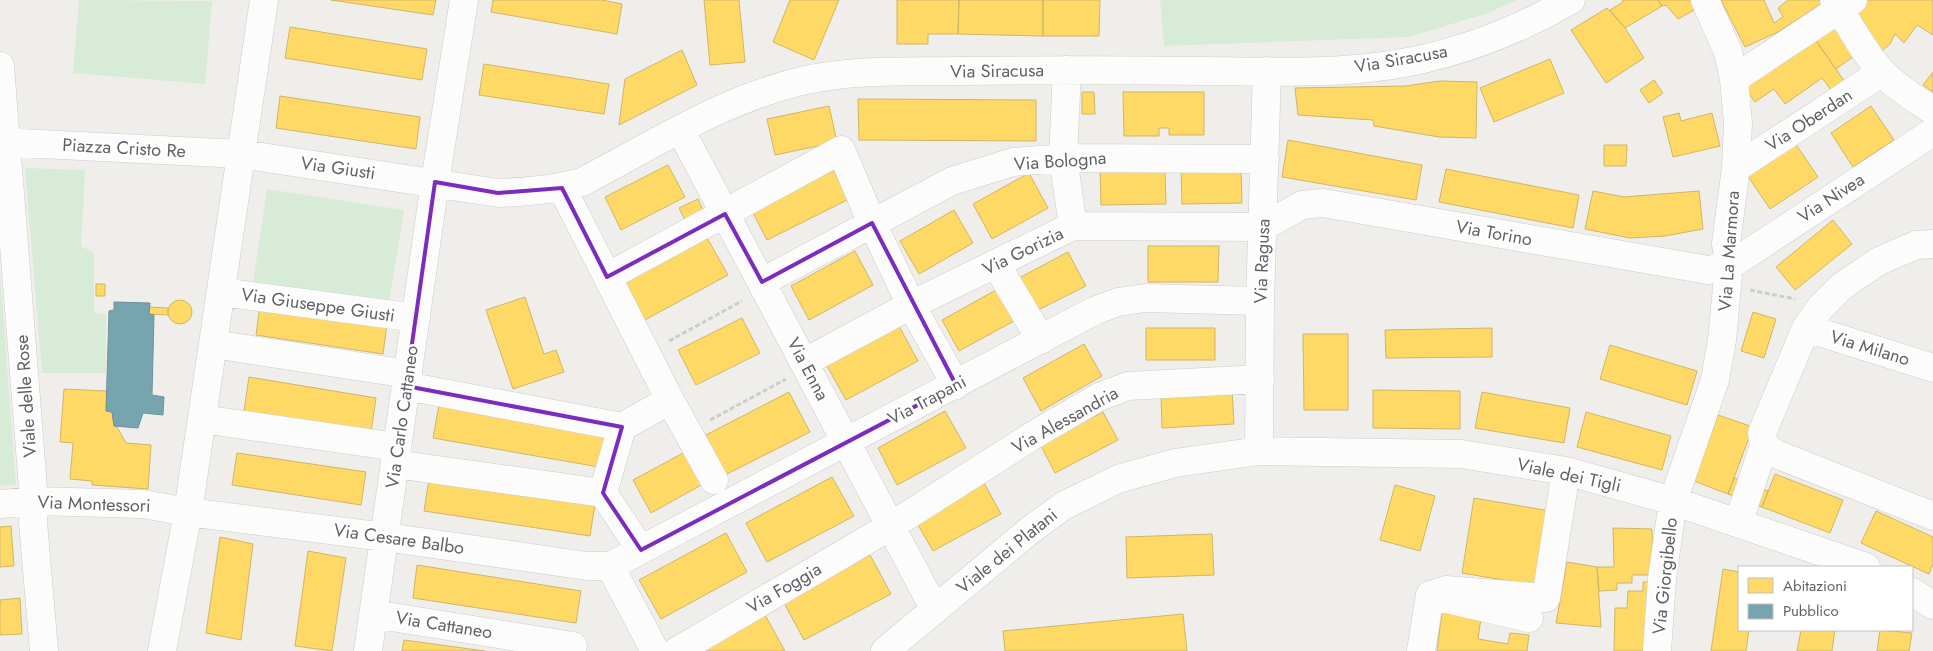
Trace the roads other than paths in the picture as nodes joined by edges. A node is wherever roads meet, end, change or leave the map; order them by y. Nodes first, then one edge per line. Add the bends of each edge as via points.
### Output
1 (264, 0) edge
2 (464, 0) edge
3 (1571, 0) edge
4 (1705, 0) edge
5 (1842, 3) edge
6 (0, 66) edge
7 (1067, 70) junction
8 (1267, 72) junction
9 (1882, 72) junction
10 (1734, 79) junction
11 (1933, 111) edge
12 (680, 128) junction
13 (1933, 132) edge
14 (4, 142) edge
15 (241, 154) junction
16 (1063, 158) junction
17 (1265, 159) junction
18 (1736, 168) junction
19 (435, 182) junction
20 (562, 188) junction
21 (725, 214) junction
22 (872, 223) junction
23 (1073, 226) junction
24 (1263, 227) junction
25 (1933, 244) edge
26 (996, 264) junction
27 (1728, 276) junction
28 (607, 277) junction
29 (753, 291) junction
30 (221, 292) junction
31 (1260, 301) junction
32 (911, 305) junction
33 (416, 318) junction
34 (1806, 328) junction
35 (1040, 340) junction
36 (213, 344) junction
37 (1932, 363) edge
38 (796, 370) junction
39 (1260, 379) junction
40 (407, 380) junction
41 (956, 385) junction
42 (670, 400) junction
43 (202, 419) junction
44 (622, 427) junction
45 (847, 442) junction
46 (1764, 446) junction
47 (1259, 451) junction
48 (396, 455) junction
49 (1566, 471) junction
50 (714, 480) dead end
51 (603, 493) junction
52 (34, 501) junction
53 (1673, 501) junction
54 (0, 504) edge
55 (188, 512) junction
56 (1933, 516) edge
57 (1738, 523) junction
58 (891, 526) junction
59 (384, 537) junction
60 (641, 550) junction
61 (610, 566) junction
62 (1863, 566) edge
63 (1913, 593) edge
64 (1430, 595) junction
65 (1933, 605) edge
66 (935, 610) junction
67 (373, 614) junction
68 (1529, 618) dead end
69 (573, 646) dead end
70 (44, 651) edge
71 (162, 651) edge
72 (368, 651) edge
73 (655, 651) edge
74 (678, 651) edge
75 (885, 651) edge
76 (1421, 651) edge
77 (1657, 651) edge

1 - 15 street
2 - 19 street, Via Carlo Cattaneo
3 - 8 street, Via Siracusa via 1510,31 1424,59 1373,68
4 - 10 street, Via La Marmora via 1728,52
5 - 9 street via 1864,48
5 - 10 street
6 - 14 street, Viale delle Rose
7 - 8 street, Via Siracusa
7 - 12 street, Via Siracusa via 859,73 808,80 758,93
7 - 16 street
8 - 17 street, Via Ragusa
9 - 11 street
9 - 18 street, Via Oberdan
10 - 18 street, Via La Marmora via 1738,124
12 - 20 street, Via Siracusa via 582,182
12 - 21 street, Via Enna
13 - 27 street, Via Nivea
14 - 15 street, Piazza Cristo Re
14 - 52 street, Viale delle Rose
15 - 19 street, Via Giusti
15 - 30 street
16 - 17 street, Via Bologna
16 - 22 street, Via Bologna via 1013,162 952,181
16 - 23 street
17 - 24 street, Via Ragusa
18 - 27 street, Via La Marmora via 1726,243
19 - 20 street, Via Siracusa via 498,193
19 - 33 street, Via Carlo Cattaneo
20 - 28 street
21 - 22 street via 841,150
21 - 28 street
21 - 29 street, Via Enna
22 - 29 street, Via Bologna
22 - 32 street
23 - 24 street, Via Gorizia
23 - 26 street, Via Gorizia
24 - 27 street, Via Torino via 1302,205 1324,203
24 - 31 street, Via Ragusa
25 - 34 street via 1916,245 1879,262 1842,286
26 - 32 street, Via Gorizia
26 - 35 street
27 - 53 street, Via La Marmora via 1715,380
28 - 42 street
29 - 38 street, Via Enna
30 - 33 street, Via Giuseppe Giusti
30 - 36 street
31 - 35 street, Via Trapani via 1145,298 1118,302
31 - 39 street, Via Ragusa
32 - 38 street, Via Gorizia
32 - 41 street
33 - 40 street, Via Carlo Cattaneo
34 - 37 street, Via Milano
34 - 46 street via 1762,433
35 - 41 street, Via Trapani
36 - 40 street
36 - 43 street
38 - 45 street, Via Enna
39 - 47 street, Via Ragusa
39 - 58 street, Via Alessandria via 1128,386 1099,397 1037,432
40 - 44 street
40 - 48 street, Via Carlo Cattaneo
41 - 45 street, Via Trapani
42 - 44 street
42 - 50 street
43 - 48 street
43 - 55 street
44 - 51 street
45 - 58 street, Via Enna
45 - 60 street, Via Trapani
46 - 56 street via 1776,454
46 - 57 street
47 - 49 street, Viale dei Tigli via 1462,454
47 - 66 street, Viale dei Platani via 1175,463 1118,479 1063,506
48 - 51 street
48 - 59 street, Via Carlo Cattaneo
49 - 53 street, Viale dei Tigli
49 - 64 street via 1546,598 1446,590
51 - 60 street
52 - 54 street, Via Montessori
52 - 55 street, Via Montessori via 143,504
52 - 70 street, Viale delle Rose
53 - 57 street, Viale dei Tigli
53 - 77 street, Via Giorgibello via 1662,579
55 - 59 street, Via Cesare Balbo
55 - 71 street
57 - 62 street, Viale dei Tigli
58 - 66 street, Via Enna
58 - 74 street, Via Foggia
59 - 61 street, Via Cesare Balbo via 587,566
59 - 67 street, Via Carlo Cattaneo
60 - 61 street, Via Trapani
61 - 73 street
63 - 65 street
64 - 68 street
64 - 76 street
66 - 75 street, Viale dei Platani
67 - 69 street, Via Cattaneo
67 - 72 street, Via Carlo Cattaneo

